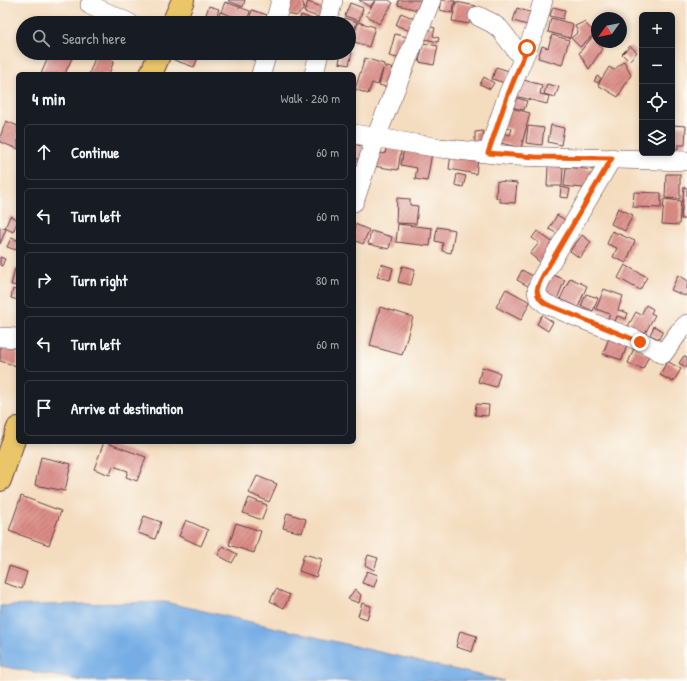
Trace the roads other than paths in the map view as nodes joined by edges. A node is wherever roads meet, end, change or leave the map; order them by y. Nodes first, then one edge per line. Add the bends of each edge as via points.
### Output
1 (183, 0) edge
2 (281, 0) edge
3 (333, 0) edge
4 (431, 0) edge
5 (543, 0) edge
6 (90, 5) dead end
7 (114, 16) edge
8 (176, 16) edge
9 (277, 16) edge
10 (329, 16) edge
11 (478, 16) dead end
12 (523, 59) junction
13 (157, 60) edge
14 (265, 60) edge
15 (317, 60) edge
16 (152, 72) edge
17 (262, 72) edge
18 (314, 72) edge
19 (356, 134) edge
20 (376, 137) junction
21 (488, 153) junction
22 (612, 158) junction
23 (687, 161) edge
24 (356, 196) edge
25 (687, 324) edge
26 (0, 337) edge
27 (16, 338) edge
28 (16, 434) edge
29 (0, 480) edge

1 - 8 highway
2 - 9 street
3 - 10 street
4 - 20 street
5 - 12 street via 535,30
6 - 7 street
11 - 12 street via 500,29
12 - 21 street
13 - 16 highway
14 - 17 street
15 - 18 street
19 - 20 street
20 - 21 street
20 - 24 street
21 - 22 street via 535,157
22 - 23 street
22 - 25 street via 545,272 537,288 537,294 546,304 628,336 663,354
26 - 27 street
28 - 29 highway

